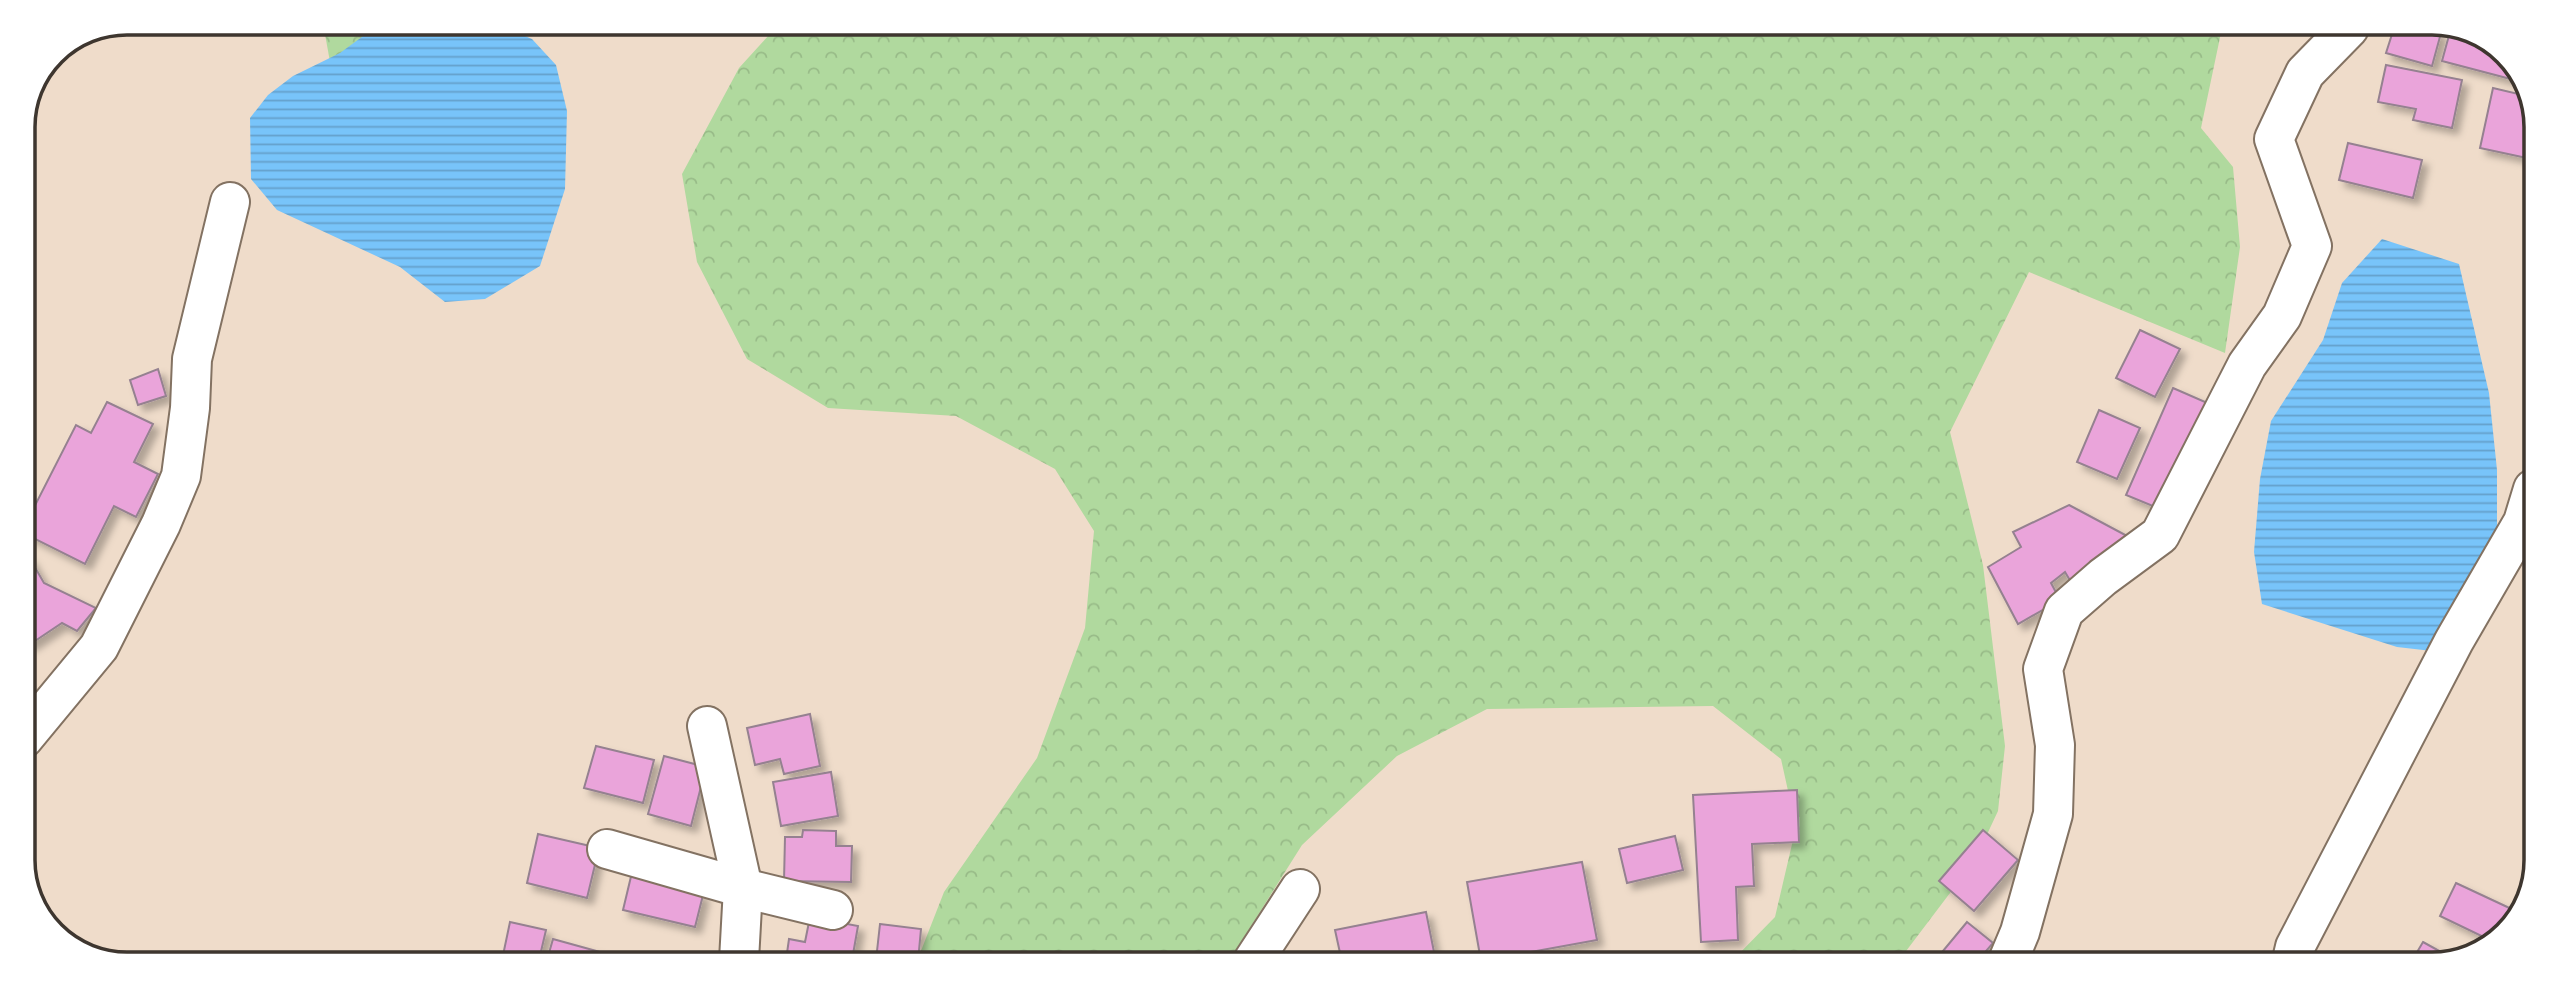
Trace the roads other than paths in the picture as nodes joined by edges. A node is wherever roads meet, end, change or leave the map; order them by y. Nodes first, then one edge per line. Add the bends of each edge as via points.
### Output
1 (2342, 35) edge
2 (230, 202) dead end
3 (2524, 519) edge
4 (35, 724) edge
5 (707, 726) dead end
6 (607, 849) dead end
7 (743, 888) junction
8 (1300, 889) dead end
9 (833, 910) dead end
10 (739, 952) edge
11 (1259, 952) edge
12 (2012, 952) edge
13 (2298, 952) edge

1 - 12 street via 2305,73 2274,139 2312,246 2282,316 2247,365 2160,535 2064,611 2043,668 2055,745 2053,814
2 - 4 street via 192,359 181,476 99,647
3 - 13 street via 2454,640
5 - 7 street
6 - 7 street
7 - 9 street
7 - 10 street
8 - 11 street

